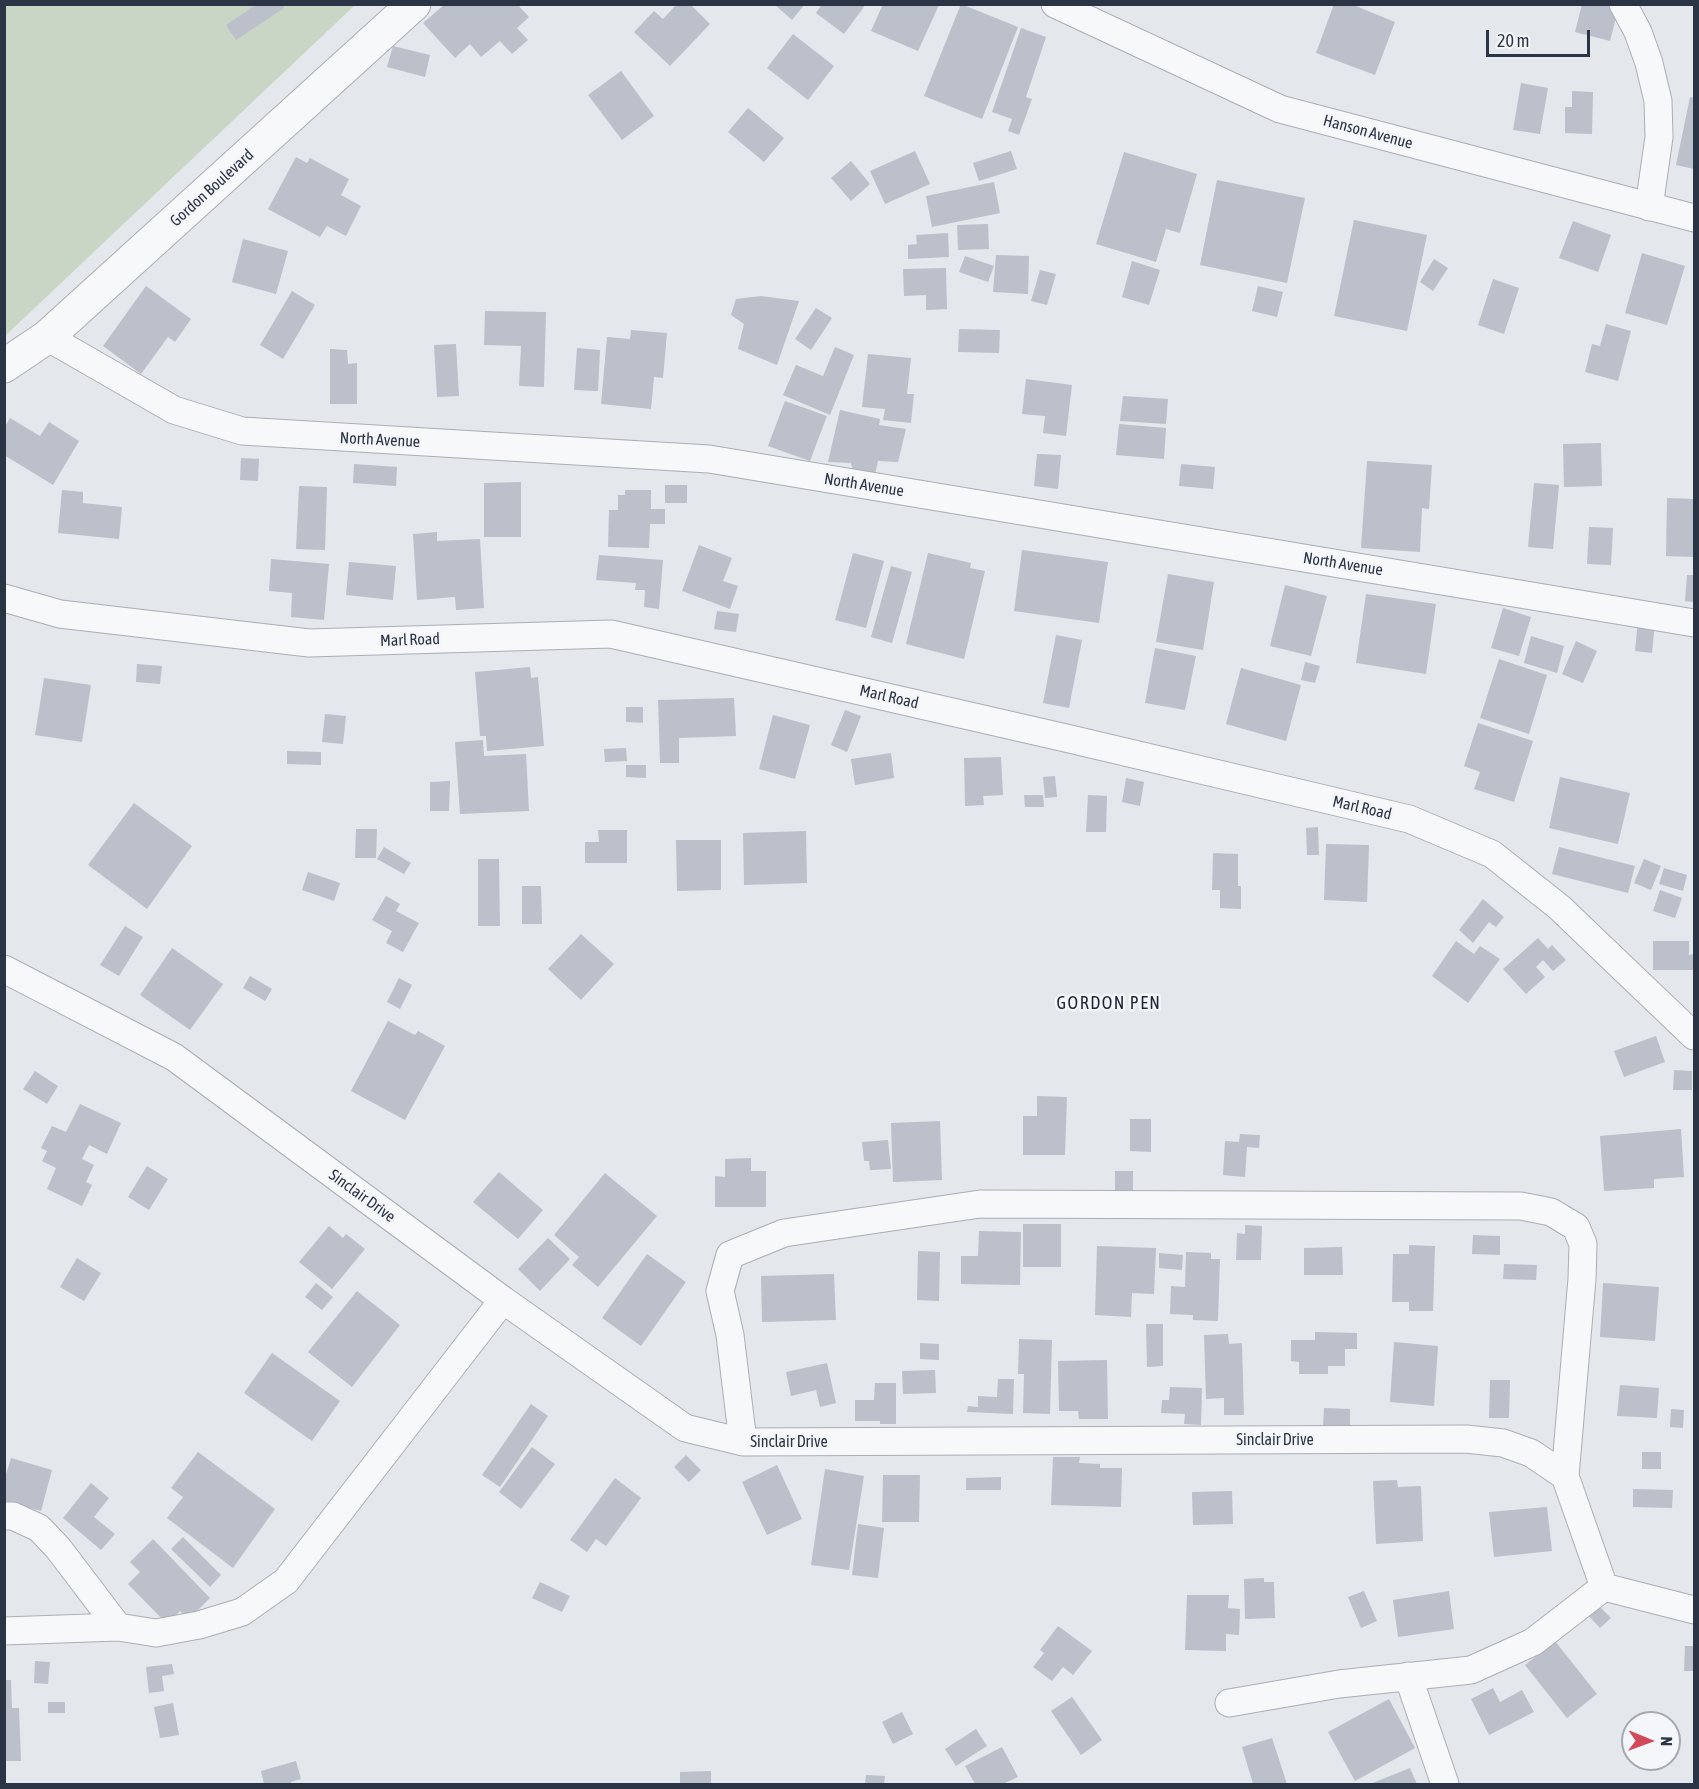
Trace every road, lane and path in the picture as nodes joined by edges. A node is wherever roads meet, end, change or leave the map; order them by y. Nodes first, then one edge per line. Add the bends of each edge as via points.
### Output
1 (414, 4) edge
2 (1055, 4) edge
3 (1623, 4) edge
4 (1649, 207) junction
5 (1695, 218) edge
6 (47, 337) junction
7 (4, 366) edge
8 (4, 598) edge
9 (1695, 623) edge
10 (4, 969) edge
11 (1695, 1036) edge
12 (504, 1300) junction
13 (743, 1442) junction
14 (1565, 1476) junction
15 (4, 1516) edge
16 (1604, 1587) junction
17 (1695, 1610) edge
18 (118, 1627) junction
19 (4, 1631) edge
20 (1408, 1676) junction
21 (1228, 1703) dead end
22 (1445, 1785) edge

1 - 6 street, Gordon Boulevard
2 - 4 street, Hanson Avenue via 1280,109
3 - 4 street via 1645,52 1658,100 1659,136
4 - 5 street, Hanson Avenue
6 - 7 street, Gordon Boulevard
6 - 9 street, North Avenue via 174,410 242,431 709,459
8 - 11 street, Marl Road via 60,614 309,643 611,634 1409,819 1492,854 1559,907
10 - 12 street, Sinclair Drive via 174,1057
12 - 13 street, Sinclair Drive via 685,1428
12 - 18 street via 286,1581 242,1612 199,1625 156,1633
13 - 14 street, Sinclair Drive via 1466,1439 1503,1443 1531,1453
13 - 14 street via 730,1335 720,1292 730,1255 784,1233 980,1204 1521,1206 1551,1212 1568,1222 1576,1227 1584,1244
14 - 16 street
15 - 18 street via 39,1528
16 - 17 street
16 - 20 street via 1533,1642 1471,1670
18 - 19 street
20 - 21 street
20 - 22 street

